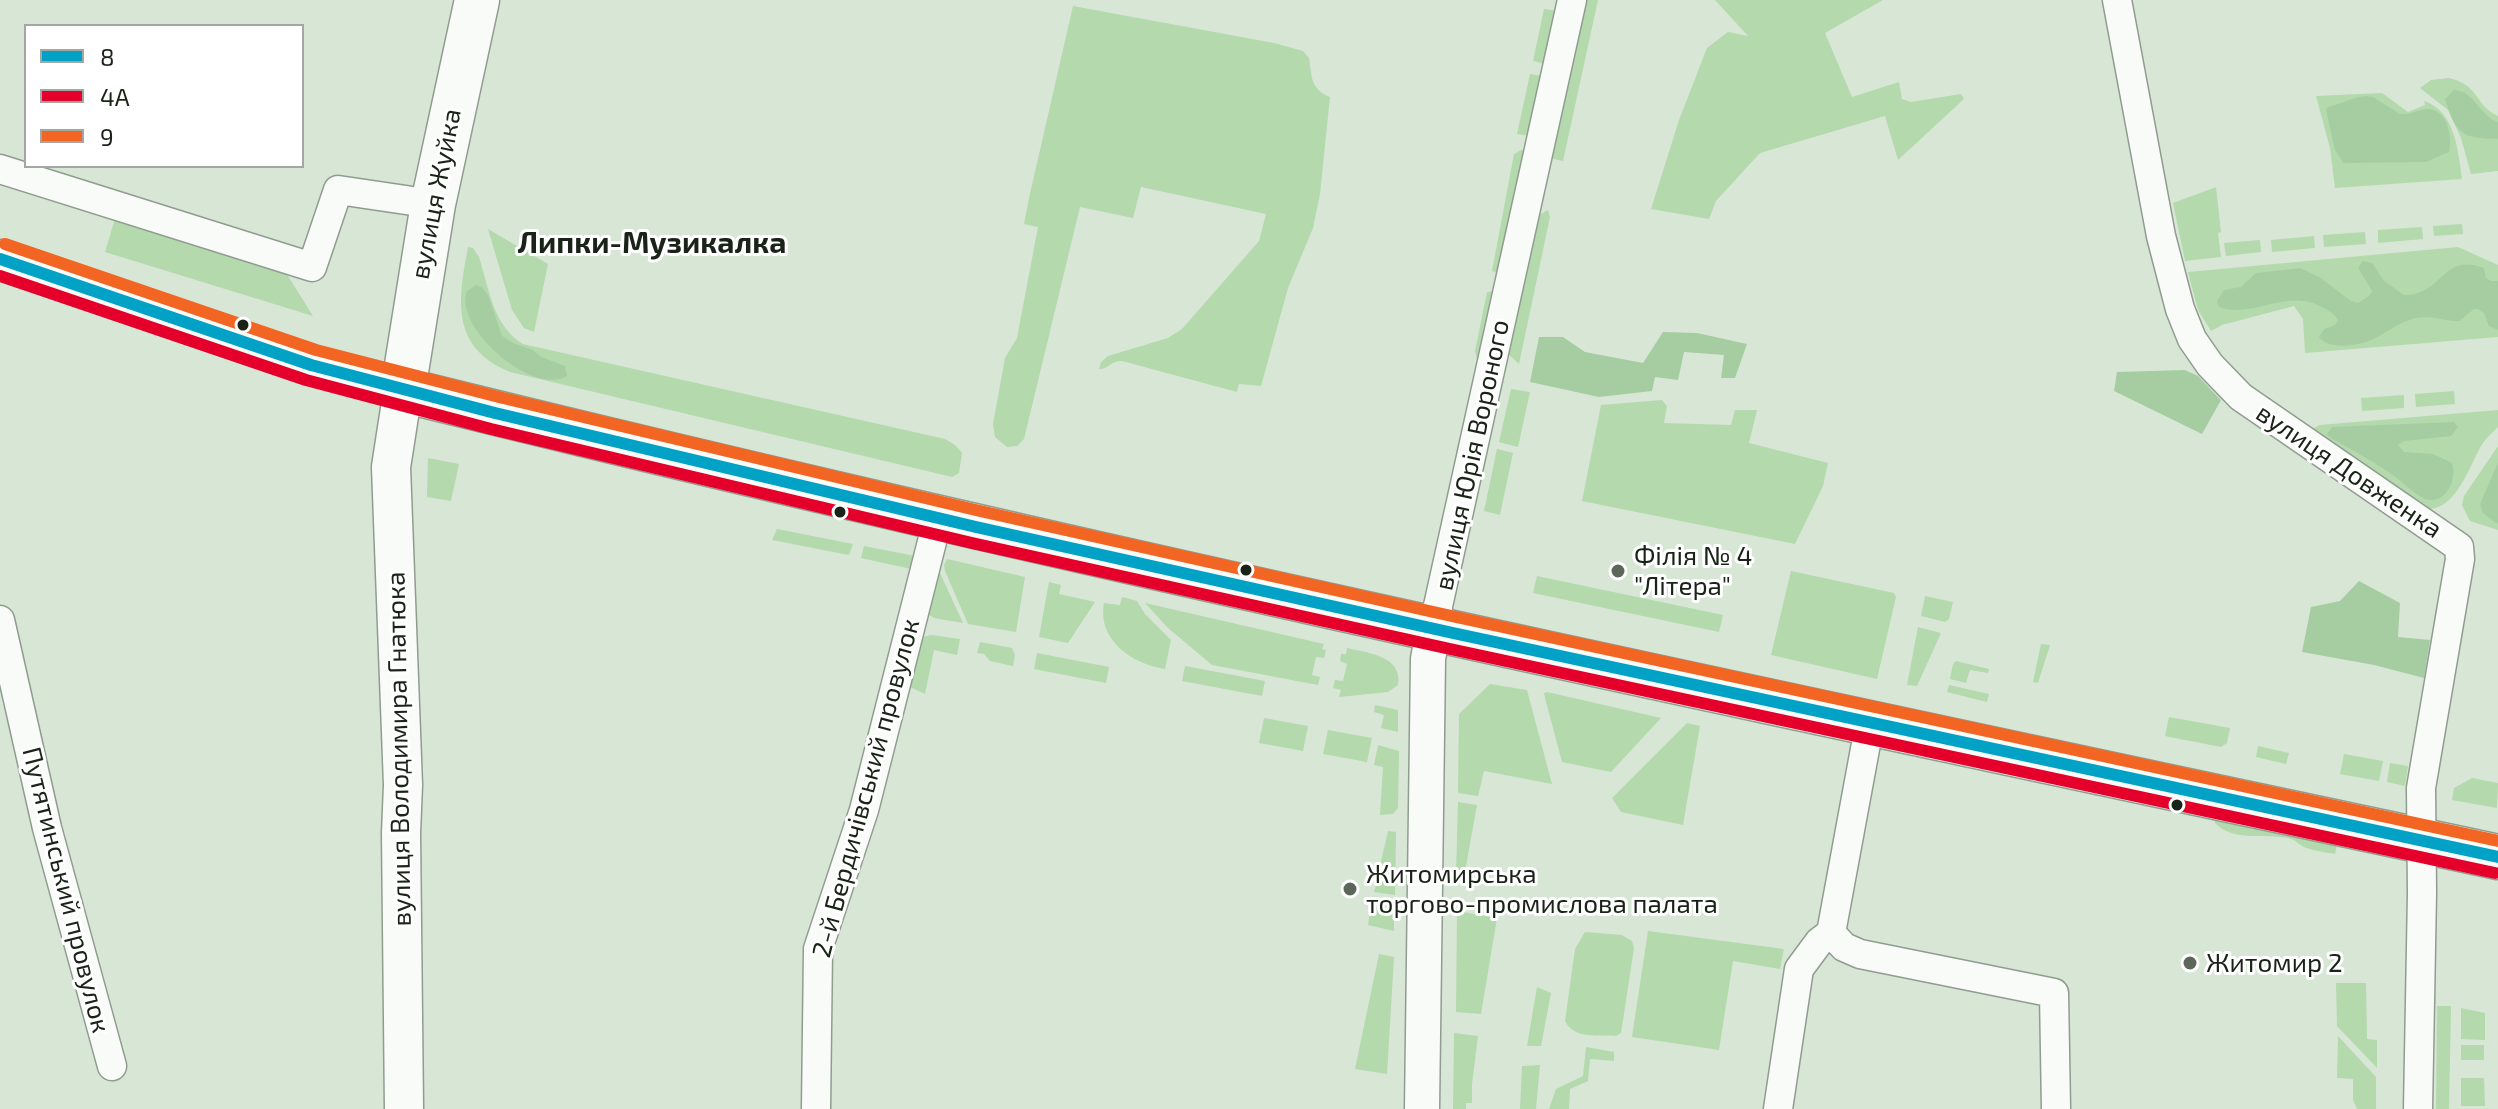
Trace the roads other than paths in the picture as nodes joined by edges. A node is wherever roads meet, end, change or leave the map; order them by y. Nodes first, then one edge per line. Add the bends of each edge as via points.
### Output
1 (477, 0) edge
2 (1572, 0) edge
3 (2117, 0) edge
4 (0, 169) edge
5 (433, 204) junction
6 (0, 244) edge
7 (0, 259) edge
8 (404, 381) junction
9 (938, 518) junction
10 (0, 620) edge
11 (1435, 622) junction
12 (1870, 722) junction
13 (2421, 834) junction
14 (2498, 843) edge
15 (2498, 857) edge
16 (1831, 933) junction
17 (112, 1066) dead end
18 (404, 1109) edge
19 (816, 1109) edge
20 (1422, 1109) edge
21 (1778, 1109) edge
22 (2056, 1109) edge
23 (2418, 1109) edge

1 - 5 highway, вулиця Жуйка
2 - 11 street, вулиця Юрія Вороного
3 - 13 street, вулиця Довженка via 2161,236 2192,339 2241,397 2459,547 2421,788
4 - 5 street via 312,267 338,190
5 - 8 highway, вулиця Жуйка
6 - 8 main road
7 - 8 main road via 311,365
8 - 9 highway
8 - 11 highway
8 - 18 main road, вулиця Володимира Гнатюка via 391,467 403,785
9 - 11 highway
9 - 19 street, 2-й Бердичівський провулок via 864,810 818,949
10 - 17 street, Путятинський провулок via 47,828
11 - 12 highway
11 - 13 highway
11 - 20 street, вулиця Юрія Вороного via 1428,659
12 - 13 highway
12 - 16 street
13 - 14 highway
13 - 15 highway
13 - 23 street, вулиця Довженка
16 - 21 street via 1799,969
16 - 22 street via 1860,954 2054,993

